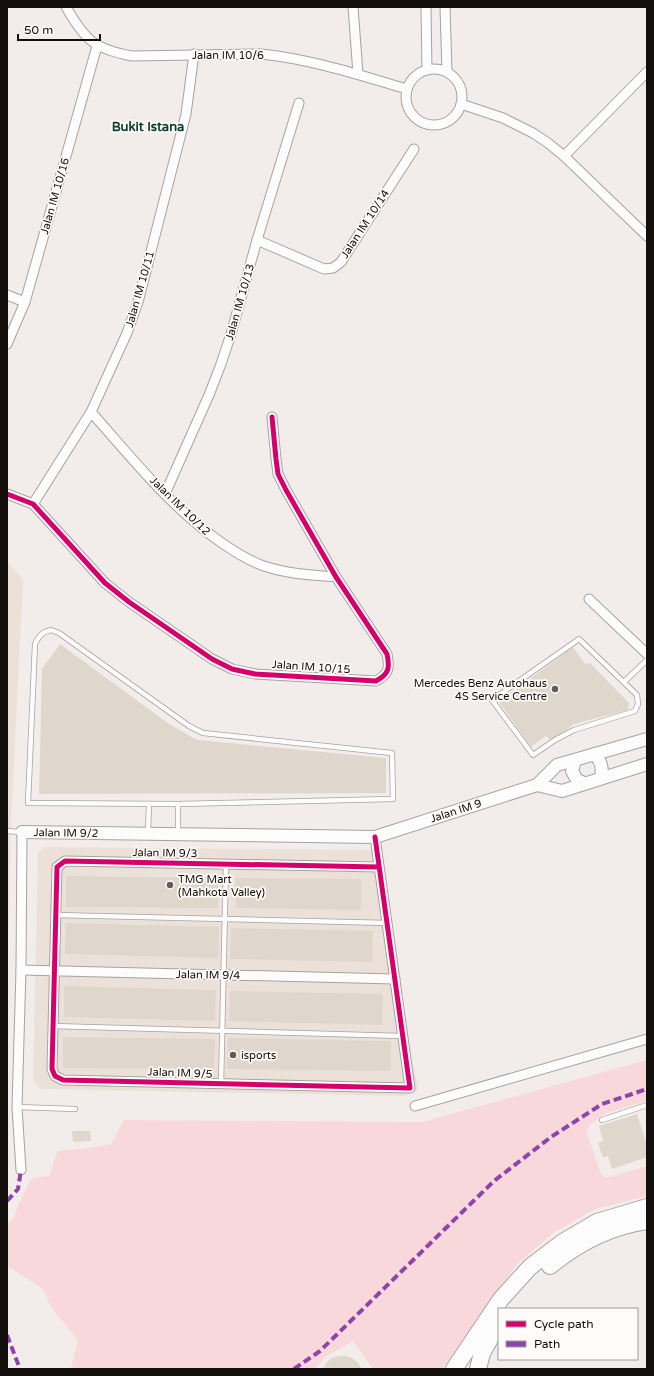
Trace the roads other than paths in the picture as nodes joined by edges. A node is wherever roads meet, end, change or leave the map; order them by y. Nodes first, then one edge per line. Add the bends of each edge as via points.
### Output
1 (66, 7) edge
2 (353, 7) edge
3 (426, 7) edge
4 (445, 7) edge
5 (98, 46) junction
6 (194, 54) junction
7 (427, 70) junction
8 (447, 72) junction
9 (647, 72) edge
10 (358, 74) junction
11 (407, 89) junction
12 (299, 103) dead end
13 (462, 104) junction
14 (414, 149) dead end
15 (564, 156) junction
16 (647, 236) edge
17 (257, 240) junction
18 (7, 294) edge
19 (25, 302) junction
20 (7, 344) edge
21 (92, 412) junction
22 (272, 417) dead end
23 (7, 494) edge
24 (165, 494) junction
25 (33, 504) junction
26 (336, 578) junction
27 (589, 599) dead end
28 (647, 654) edge
29 (647, 660) edge
30 (624, 682) junction
31 (647, 739) edge
32 (595, 754) junction
33 (575, 760) junction
34 (647, 764) edge
35 (601, 778) junction
36 (584, 784) junction
37 (537, 785) junction
38 (149, 804) junction
39 (178, 804) junction
40 (7, 831) edge
41 (22, 832) junction
42 (148, 834) junction
43 (178, 834) junction
44 (375, 837) junction
45 (226, 864) junction
46 (379, 867) junction
47 (55, 915) junction
48 (224, 919) junction
49 (388, 923) junction
50 (21, 970) junction
51 (54, 972) junction
52 (223, 975) junction
53 (395, 979) junction
54 (52, 1026) junction
55 (222, 1031) junction
56 (403, 1036) junction
57 (647, 1039) edge
58 (221, 1085) junction
59 (647, 1105) edge
60 (415, 1106) dead end
61 (17, 1107) junction
62 (75, 1109) dead end
63 (602, 1120) dead end
64 (21, 1170) dead end
65 (647, 1207) edge
66 (647, 1221) edge
67 (508, 1308) edge
68 (498, 1325) edge
69 (454, 1369) edge
70 (478, 1369) edge

1 - 5 street, Jalan IM 10/6 via 84,34
2 - 10 street
3 - 7 street
4 - 8 street
5 - 6 street, Jalan IM 10/6 via 132,56
5 - 19 street, Jalan IM 10/16
6 - 10 street, Jalan IM 10/6 via 282,56
6 - 21 street, Jalan IM 10/11 via 186,114 138,302
7 - 8 street
7 - 11 street via 411,80
8 - 13 street via 455,77 460,85
9 - 15 street
10 - 11 street, Jalan IM 10/6
11 - 13 street via 406,102 411,113 420,122 433,125 445,123 455,115
12 - 17 street, Jalan IM 10/13
13 - 15 street via 503,118 527,130
14 - 17 street, Jalan IM 10/14 via 341,262 334,268 324,269
15 - 16 street
17 - 24 street, Jalan IM 10/13 via 221,364
18 - 19 street
19 - 20 street, Jalan IM 10/16
21 - 24 street, Jalan IM 10/12
21 - 25 street, Jalan IM 10/11
22 - 26 street, Jalan IM 10/15 via 278,474
23 - 25 street, Jalan IM 10/15
24 - 26 street, Jalan IM 10/12 via 192,520 236,554 263,566 291,574
25 - 26 street, Jalan IM 10/15 via 105,583 212,659 232,669 255,674 363,681 376,681 382,678 389,664 387,654
27 - 28 street
29 - 30 lane
30 - 30 lane via 637,695 638,704 635,711 574,730 533,755 492,700 579,638
31 - 32 street, Jalan IM 9
32 - 33 street, Jalan IM 9
32 - 35 street via 603,769
33 - 36 street via 572,771 577,780
33 - 37 street, Jalan IM 9 via 557,765
34 - 35 street, Jalan IM 9
35 - 36 street, Jalan IM 9
36 - 37 street, Jalan IM 9 via 562,790
37 - 44 street, Jalan IM 9
38 - 39 lane
38 - 39 lane via 28,803 35,644 45,631 59,633 189,726 203,732 392,753 393,799
38 - 42 lane
39 - 43 lane
40 - 41 lane
41 - 42 street, Jalan IM 9/2
41 - 50 street, Jalan IM 9/2
42 - 43 street, Jalan IM 9/2
43 - 44 street, Jalan IM 9/2
44 - 46 street
45 - 46 street, Jalan IM 9/3
45 - 47 street, Jalan IM 9/3 via 65,861 57,867
45 - 48 lane
46 - 49 street
47 - 48 lane
47 - 51 street, Jalan IM 9/3
48 - 49 lane
48 - 52 lane
49 - 53 street
50 - 51 street, Jalan IM 9/4
50 - 61 street, Jalan IM 9/2
51 - 52 street, Jalan IM 9/4
51 - 54 street, Jalan IM 9/5
52 - 53 street, Jalan IM 9/4
52 - 55 lane
53 - 56 street
54 - 55 lane
54 - 58 street, Jalan IM 9/5 via 52,1069 55,1076 63,1080
55 - 56 lane
55 - 58 lane
56 - 58 street, Jalan IM 9/5 via 410,1088
57 - 60 street
59 - 63 lane
61 - 62 lane
61 - 64 street, Jalan IM 9/2
65 - 69 highway via 597,1222 563,1242 530,1267 501,1299
66 - 67 highway via 614,1229 586,1240 529,1282
68 - 70 highway via 482,1353

